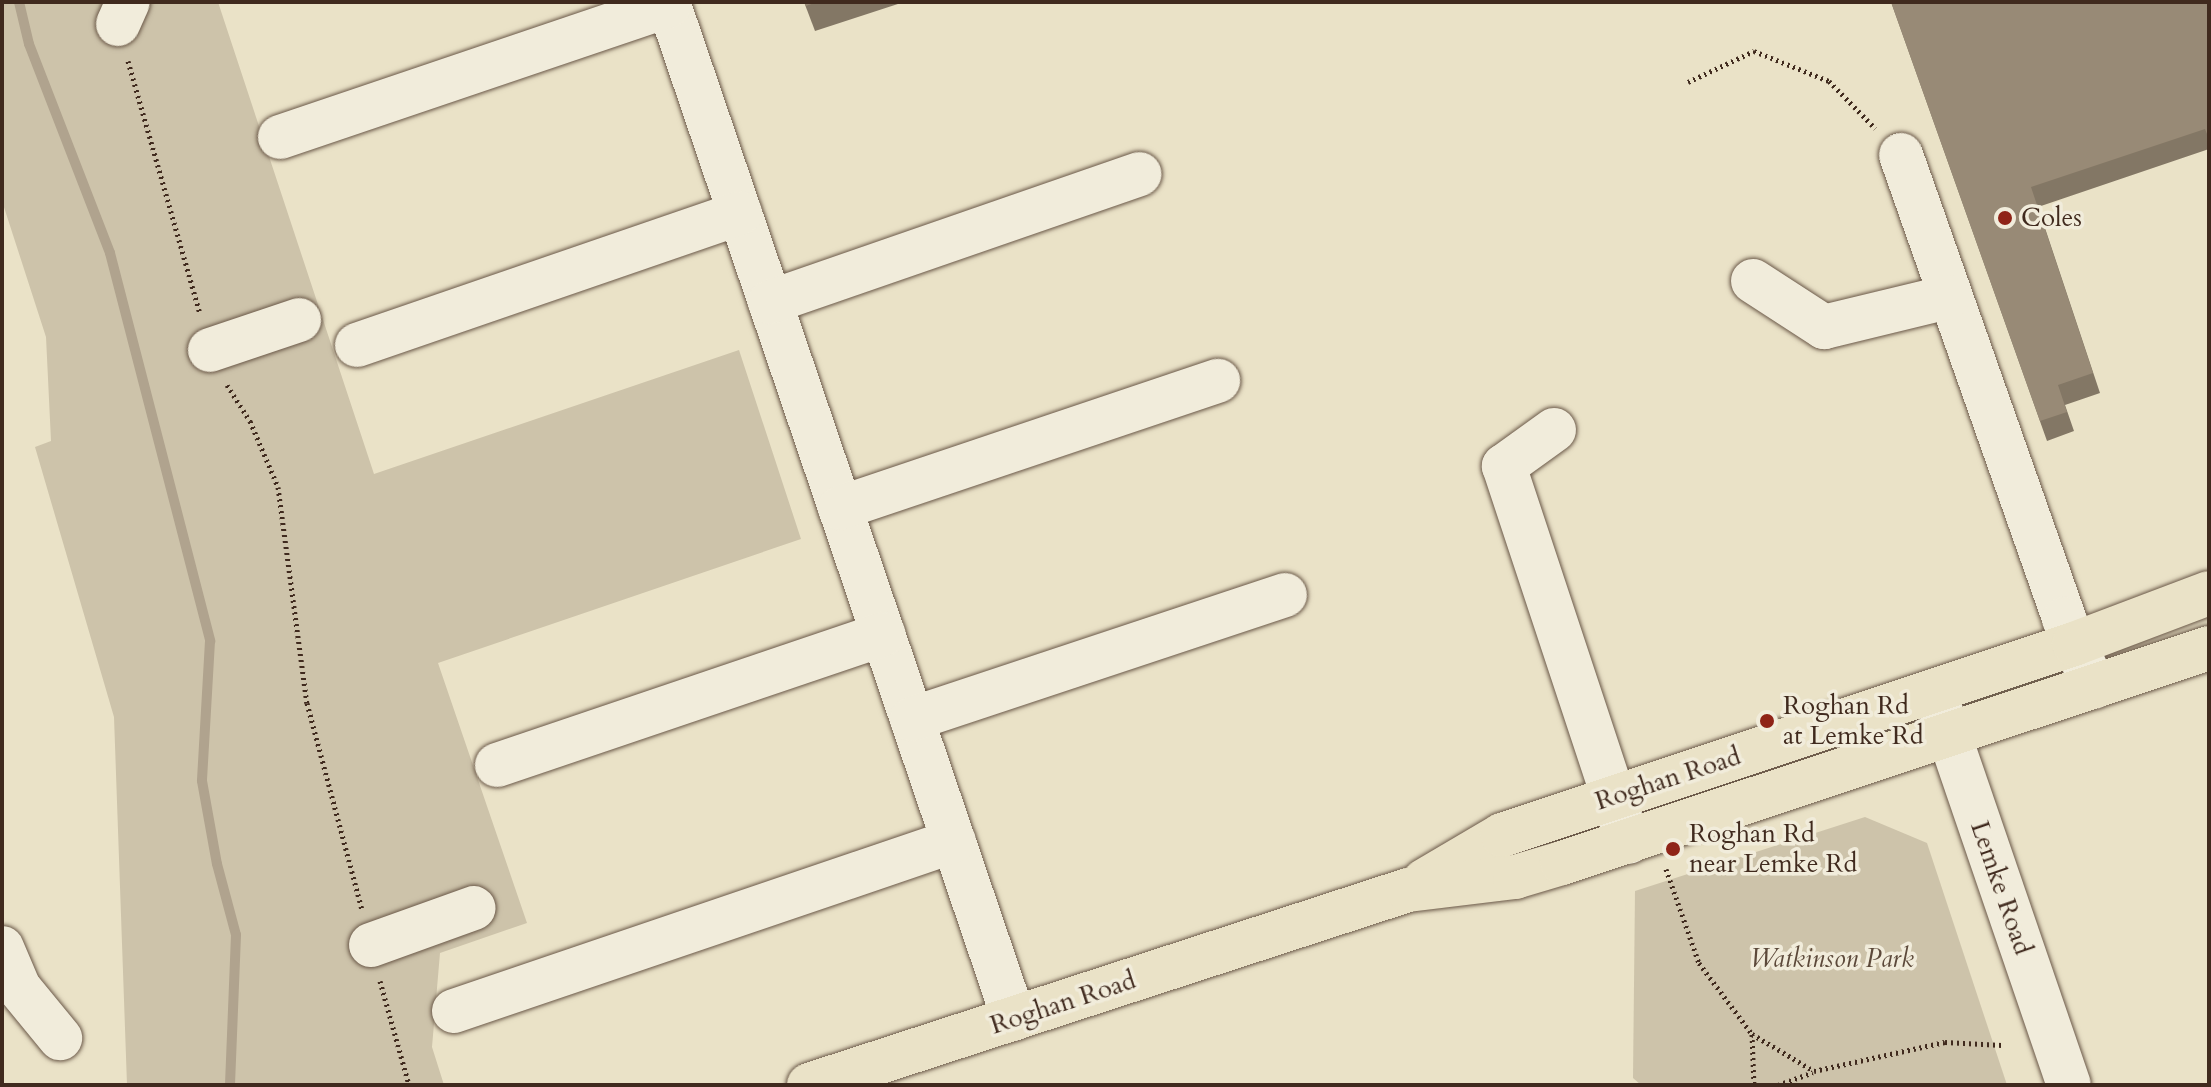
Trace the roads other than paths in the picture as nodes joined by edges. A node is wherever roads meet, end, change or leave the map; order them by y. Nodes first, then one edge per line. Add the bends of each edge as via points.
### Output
1 (668, 3) edge
2 (280, 137) dead end
3 (1901, 155) road end
4 (1139, 174) dead end
5 (740, 213) junction
6 (1753, 281) dead end
7 (1948, 297) junction
8 (770, 302) junction
9 (299, 320) dead end
10 (357, 345) dead end
11 (210, 350) road end
12 (1218, 381) dead end
13 (1554, 430) dead end
14 (840, 508) junction
15 (2209, 593) edge
16 (1285, 595) dead end
17 (883, 634) junction
18 (2074, 644) junction
19 (2209, 648) edge
20 (2094, 687) junction
21 (1934, 691) junction
22 (912, 719) junction
23 (1949, 736) junction
24 (497, 765) dead end
25 (1614, 797) junction
26 (954, 841) junction
27 (1644, 850) junction
28 (1408, 890) junction
29 (474, 908) dead end
30 (371, 945) road end
31 (2, 948) edge
32 (454, 1011) dead end
33 (1014, 1019) junction
34 (60, 1038) dead end
35 (809, 1085) edge
36 (2069, 1085) edge

1 - 2 street
1 - 5 street
3 - 7 street
4 - 8 street
5 - 8 street
5 - 10 street
6 - 7 street via 1824,327
7 - 18 street
8 - 14 street
9 - 11 street
12 - 14 street
13 - 25 street via 1504,466
14 - 17 street
15 - 18 main road, Roghan Road
16 - 22 street
17 - 22 street
17 - 24 street
18 - 20 street
18 - 21 main road, Roghan Road
19 - 20 main road, Roghan Road
20 - 23 main road, Roghan Road
21 - 23 street, Lemke Road
21 - 25 main road, Roghan Road
22 - 26 street
23 - 27 main road, Roghan Road
23 - 36 street, Lemke Road
25 - 27 street
25 - 28 main road, Roghan Road via 1502,835
26 - 32 street
26 - 33 street
27 - 28 main road, Roghan Road via 1515,877
28 - 33 main road, Roghan Road
29 - 30 street
31 - 34 street via 19,988
33 - 35 main road, Roghan Road

